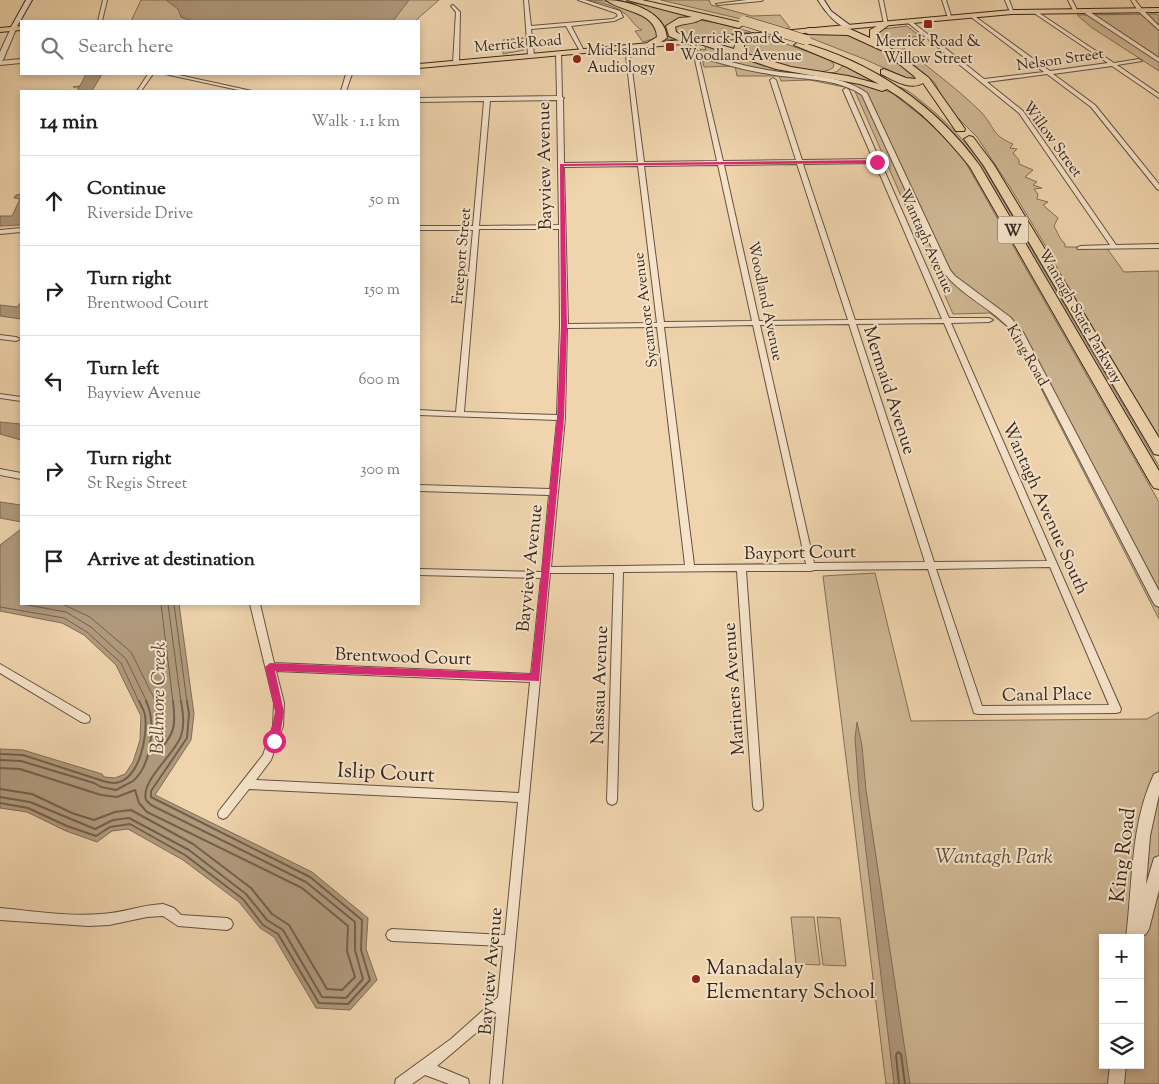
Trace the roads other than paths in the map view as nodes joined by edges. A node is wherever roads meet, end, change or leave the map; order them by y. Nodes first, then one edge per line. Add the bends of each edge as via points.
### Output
1 (29, 0) edge
2 (105, 0) edge
3 (526, 0) edge
4 (580, 0) edge
5 (610, 0) edge
6 (631, 0) edge
7 (653, 0) edge
8 (761, 0) edge
9 (821, 0) edge
10 (881, 0) edge
11 (944, 0) edge
12 (1007, 0) edge
13 (1070, 0) edge
14 (1133, 0) edge
15 (718, 4) dead end
16 (453, 6) dead end
17 (1140, 10) junction
18 (1159, 10) edge
19 (1081, 11) junction
20 (1012, 12) junction
21 (1036, 12) junction
22 (973, 16) junction
23 (950, 18) junction
24 (20, 20) edge
25 (100, 20) edge
26 (718, 20) junction
27 (909, 22) junction
28 (742, 23) junction
29 (886, 24) junction
30 (568, 25) junction
31 (849, 27) junction
32 (17, 28) edge
33 (529, 28) junction
34 (0, 30) edge
35 (1159, 30) edge
36 (753, 36) junction
37 (804, 39) junction
38 (694, 41) junction
39 (876, 41) junction
40 (650, 45) junction
41 (627, 48) junction
42 (886, 49) junction
43 (582, 52) junction
44 (559, 53) junction
45 (696, 54) junction
46 (841, 54) junction
47 (531, 55) junction
48 (739, 55) junction
49 (1159, 60) edge
50 (20, 61) edge
51 (1139, 61) dead end
52 (0, 62) edge
53 (456, 63) junction
54 (1113, 64) junction
55 (420, 66) edge
56 (918, 73) junction
57 (1049, 73) junction
58 (813, 74) junction
59 (149, 75) edge
60 (173, 75) edge
61 (349, 75) edge
62 (773, 80) dead end
63 (984, 81) junction
64 (140, 90) edge
65 (244, 90) edge
66 (343, 90) edge
67 (846, 90) dead end
68 (1159, 96) edge
69 (560, 98) junction
70 (487, 99) junction
71 (420, 100) edge
72 (953, 130) junction
73 (800, 162) junction
74 (877, 162) junction
75 (722, 163) junction
76 (641, 164) junction
77 (562, 165) junction
78 (1159, 188) edge
79 (476, 227) junction
80 (563, 227) junction
81 (420, 228) edge
82 (20, 230) edge
83 (0, 232) edge
84 (1159, 246) edge
85 (1114, 247) junction
86 (1080, 248) dead end
87 (989, 320) dead end
88 (946, 321) junction
89 (852, 322) junction
90 (756, 323) junction
91 (660, 324) junction
92 (564, 326) junction
93 (0, 337) edge
94 (16, 339) dead end
95 (0, 396) edge
96 (20, 399) edge
97 (420, 413) edge
98 (460, 414) junction
99 (561, 418) junction
100 (1159, 450) edge
101 (0, 472) edge
102 (20, 476) edge
103 (1159, 484) edge
104 (420, 488) edge
105 (553, 492) junction
106 (1052, 564) junction
107 (932, 566) junction
108 (811, 568) junction
109 (690, 569) junction
110 (741, 569) junction
111 (619, 570) junction
112 (420, 572) edge
113 (546, 573) junction
114 (1159, 602) edge
115 (255, 605) edge
116 (270, 667) junction
117 (0, 668) edge
118 (536, 678) junction
119 (1116, 709) joint
120 (978, 710) joint
121 (86, 719) dead end
122 (1159, 778) edge
123 (246, 784) junction
124 (524, 798) junction
125 (612, 800) dead end
126 (758, 806) dead end
127 (223, 814) dead end
128 (1159, 864) edge
129 (0, 914) edge
130 (227, 924) dead end
131 (1134, 934) edge
132 (1140, 934) edge
133 (392, 935) dead end
134 (510, 941) junction
135 (505, 998) junction
136 (425, 1069) junction
137 (1118, 1069) edge
138 (401, 1084) edge
139 (462, 1084) edge
140 (496, 1084) edge
141 (1116, 1084) edge

1 - 24 main road
2 - 25 street
3 - 33 street
4 - 30 street via 618,12 621,17
5 - 40 highway via 646,14 660,25 662,38
6 - 26 highway, Wantagh State Parkway / W
7 - 28 highway, Wantagh State Parkway / W
8 - 15 street
9 - 31 main road via 829,12
10 - 29 street
11 - 23 street
12 - 20 street
13 - 19 street
14 - 17 street
16 - 53 street via 458,12
17 - 18 main road, Merrick Road
17 - 19 main road, Merrick Road
17 - 35 street
19 - 21 main road, Merrick Road
19 - 49 street
20 - 21 main road, Merrick Road
20 - 22 main road, Merrick Road
21 - 54 street
22 - 23 main road, Merrick Road
22 - 57 street
23 - 27 main road, Merrick Road
26 - 28 highway, Wantagh State Parkway / W
26 - 38 highway via 682,20 670,26 672,34
27 - 29 main road, Merrick Road
27 - 63 street, Willow Street
28 - 37 highway, Wantagh State Parkway / W
29 - 31 main road, Merrick Road
29 - 39 highway via 873,32
30 - 33 street
30 - 43 street
31 - 37 main road, Merrick Road
31 - 39 highway
32 - 34 main road
32 - 52 street
33 - 47 street
36 - 37 main road, Merrick Road
36 - 38 main road, Merrick Road
36 - 48 highway via 739,43
37 - 42 highway via 850,32
37 - 46 highway, Wantagh State Parkway / W
37 - 58 highway via 836,62 837,66 830,72
37 - 72 highway, Wantagh State Parkway / W via 891,86
38 - 40 main road, Merrick Road
38 - 45 street, Woodland Avenue
38 - 48 highway
39 - 42 highway
40 - 41 main road, Merrick Road
41 - 43 main road, Merrick Road
41 - 76 street, Sycamore Avenue
42 - 56 highway
43 - 44 main road, Merrick Road
44 - 47 main road, Merrick Road
44 - 69 street, Bayview Avenue
45 - 75 street, Woodland Avenue
45 - 114 street, King Road via 747,68 844,84 865,94 946,270 1007,319 1018,332
46 - 56 highway via 904,81 919,82
46 - 72 highway, Wantagh State Parkway / W via 901,84 941,112
47 - 53 main road, Merrick Road
48 - 58 highway
50 - 52 street
51 - 54 street, Nelson Street
53 - 55 main road, Merrick Road
54 - 57 street, Nelson Street
54 - 68 street
56 - 72 highway via 931,86
57 - 63 street, Nelson Street
57 - 78 street via 1093,106
58 - 72 highway via 891,91
59 - 64 street
60 - 65 street
61 - 66 street
62 - 73 street, Mermaid Avenue
63 - 85 street, Willow Street via 1021,112
67 - 74 street, Wantagh Avenue
69 - 70 street
69 - 77 street, Bayview Avenue
70 - 71 street
70 - 79 street, Freeport Street
72 - 100 highway, Wantagh State Parkway / W via 989,165
72 - 103 highway, Wantagh State Parkway / W
73 - 74 street
73 - 75 street
73 - 89 street, Mermaid Avenue
74 - 88 street, Wantagh Avenue
75 - 76 street
75 - 90 street, Woodland Avenue
76 - 77 street
76 - 91 street, Sycamore Avenue
77 - 80 street, Bayview Avenue
79 - 80 street
79 - 81 street
79 - 98 street, Freeport Street
80 - 92 street, Bayview Avenue
82 - 83 street
84 - 85 street
85 - 86 street
87 - 88 street
88 - 89 street
88 - 106 street, Wantagh Avenue South
89 - 90 street
89 - 107 street, Mermaid Avenue
90 - 91 street
90 - 108 street, Woodland Avenue
91 - 92 street
91 - 109 street, Sycamore Avenue
92 - 99 street, Bayview Avenue
93 - 94 street
95 - 96 street
97 - 98 street
98 - 99 street
99 - 105 street, Bayview Avenue
101 - 102 street
104 - 105 street
105 - 113 street, Bayview Avenue
106 - 107 street, Bayport Court
106 - 119 street, Wantagh Avenue South
107 - 108 street, Bayport Court
107 - 120 street, Mermaid Avenue
108 - 110 street, Bayport Court
109 - 110 street, Bayport Court
109 - 111 street, Bayport Court
110 - 126 street, Mariners Avenue
111 - 113 street, Bayport Court
111 - 125 street, Nassau Avenue
112 - 113 street, Bayport Court
113 - 118 street, Bayview Avenue
115 - 116 street
116 - 118 street, Brentwood Court
116 - 123 street via 279,703 278,726 267,757
117 - 121 street
118 - 124 street, Bayview Avenue
119 - 120 street, Canal Place
122 - 131 street, King Road via 1144,830
123 - 124 street, Islip Court
123 - 127 street
124 - 134 street, Bayview Avenue
128 - 132 street, King Road
129 - 130 street via 100,920 166,910 178,920
133 - 134 street
134 - 135 street, Bayview Avenue
135 - 136 street via 470,1033
135 - 140 street, Bayview Avenue
136 - 138 street
136 - 139 street
137 - 141 street

